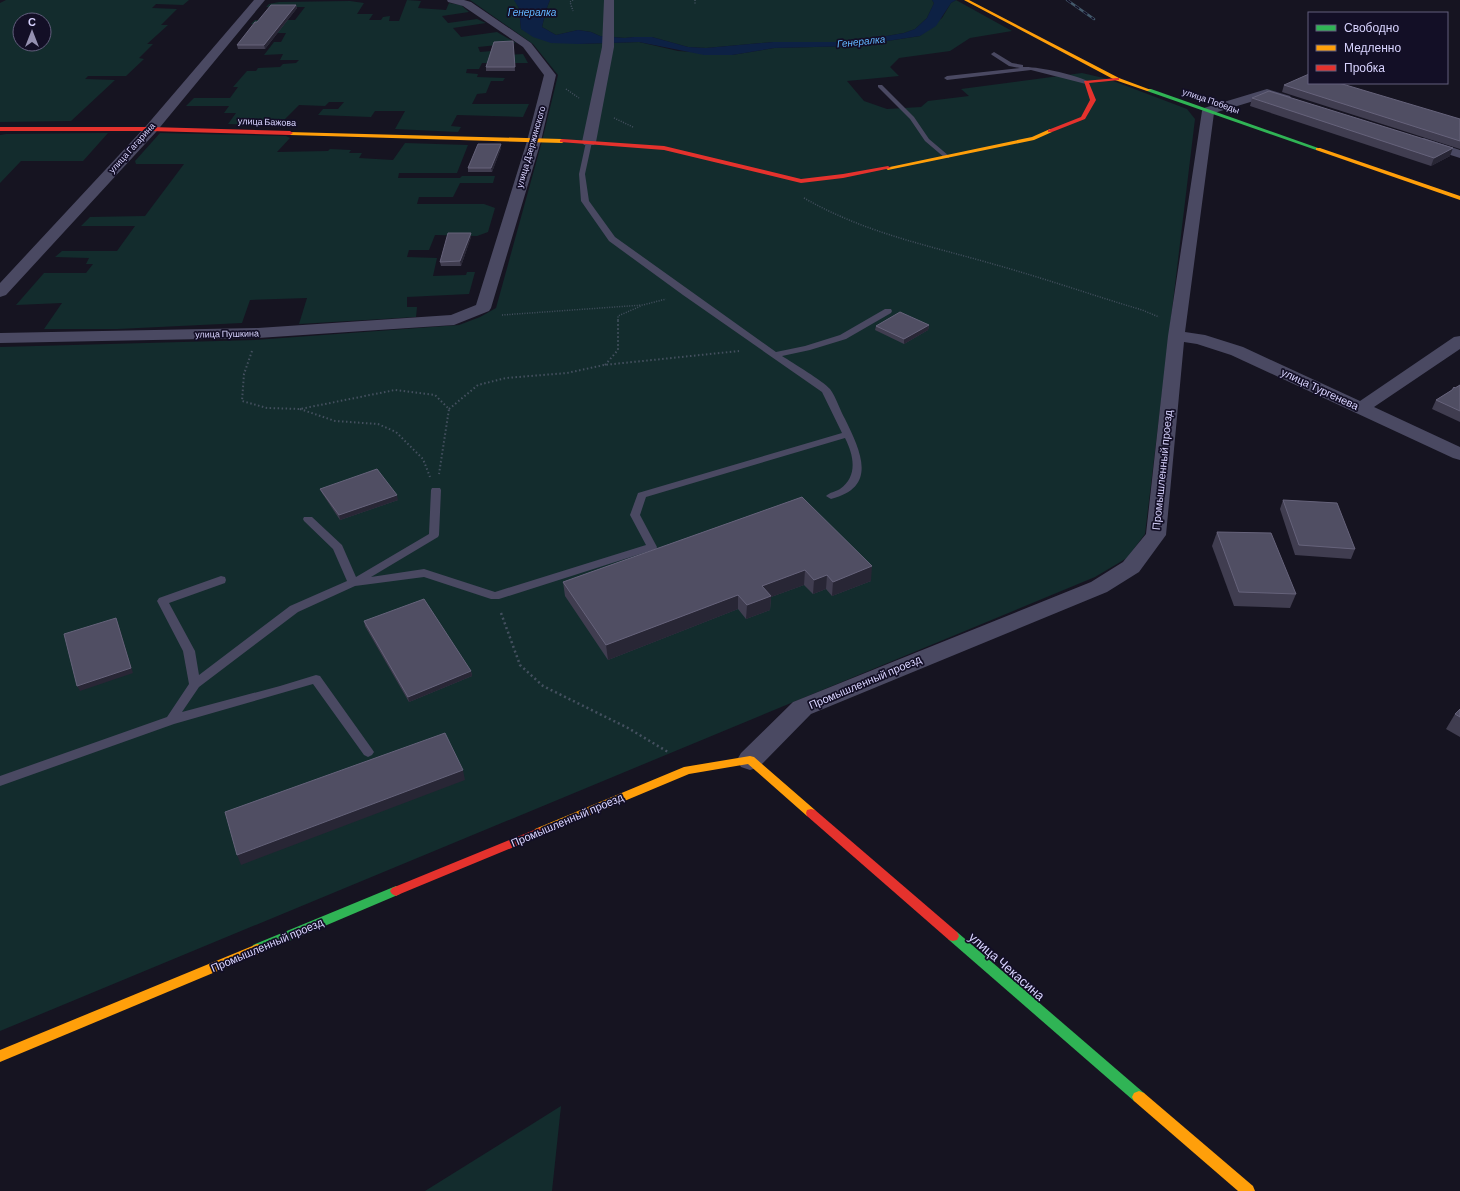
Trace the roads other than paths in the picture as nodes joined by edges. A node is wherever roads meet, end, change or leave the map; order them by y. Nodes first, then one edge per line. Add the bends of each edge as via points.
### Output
1 (260, 0) edge
2 (452, 0) edge
3 (609, 0) edge
4 (966, 0) edge
5 (994, 54) dead end
6 (1031, 68) junction
7 (947, 78) dead end
8 (1116, 79) junction
9 (1086, 82) junction
10 (880, 86) dead end
11 (1297, 102) edge
12 (1208, 111) junction
13 (0, 129) edge
14 (151, 129) junction
15 (1416, 140) edge
16 (534, 141) junction
17 (589, 142) junction
18 (1460, 154) edge
19 (947, 157) junction
20 (1460, 198) edge
21 (0, 292) edge
22 (888, 311) dead end
23 (454, 320) joint
24 (1177, 330) junction
25 (0, 338) edge
26 (1460, 341) edge
27 (775, 354) junction
28 (1361, 408) junction
29 (848, 434) junction
30 (1460, 454) edge
31 (436, 490) road end
32 (831, 496) dead end
33 (308, 519) dead end
34 (221, 580) dead end
35 (353, 583) junction
36 (196, 684) junction
37 (171, 720) junction
38 (368, 752) dead end
39 (750, 760) junction
40 (0, 781) edge
41 (0, 1056) edge
42 (1248, 1191) edge

1 - 14 street, улица Гагарина
2 - 16 street, улица Дзержинского via 467,4 527,45 550,75
3 - 17 street via 608,47
4 - 8 street, улица Победы
5 - 6 lane via 1011,65
6 - 7 lane
6 - 9 lane
8 - 9 street
8 - 12 street, улица Победы
9 - 19 street, улица Бажова via 1093,100 1083,118 1034,138
10 - 19 lane via 912,118 927,140
11 - 12 street via 1267,93
12 - 20 street, улица Победы
12 - 24 street, Промышленный проезд
13 - 14 street, улица Бажова
14 - 16 street, улица Бажова
14 - 21 street, улица Гагарина
15 - 18 street
16 - 17 street, улица Бажова
16 - 23 street, улица Дзержинского via 483,308
17 - 19 street, улица Бажова via 664,148 801,181
17 - 27 lane via 582,174 585,201 612,239
22 - 27 lane via 843,337
23 - 25 street, улица Пушкина via 258,333
24 - 28 street, улица Тургенева via 1237,351
24 - 39 street, Промышленный проезд via 1156,535 1131,567 1099,587 802,708
26 - 28 street
27 - 29 lane via 826,390
28 - 30 street, улица Тургенева
29 - 32 lane via 857,462 857,473 853,484 841,493
29 - 35 lane via 642,495 635,515 652,547 495,596 424,573
31 - 35 lane via 434,535
33 - 35 lane via 338,547
34 - 36 lane via 163,601 189,651
35 - 36 lane via 294,609
36 - 37 lane
37 - 38 lane via 316,679
37 - 40 lane
39 - 41 street, Промышленный проезд via 688,770
39 - 42 street, улица Чекасина

